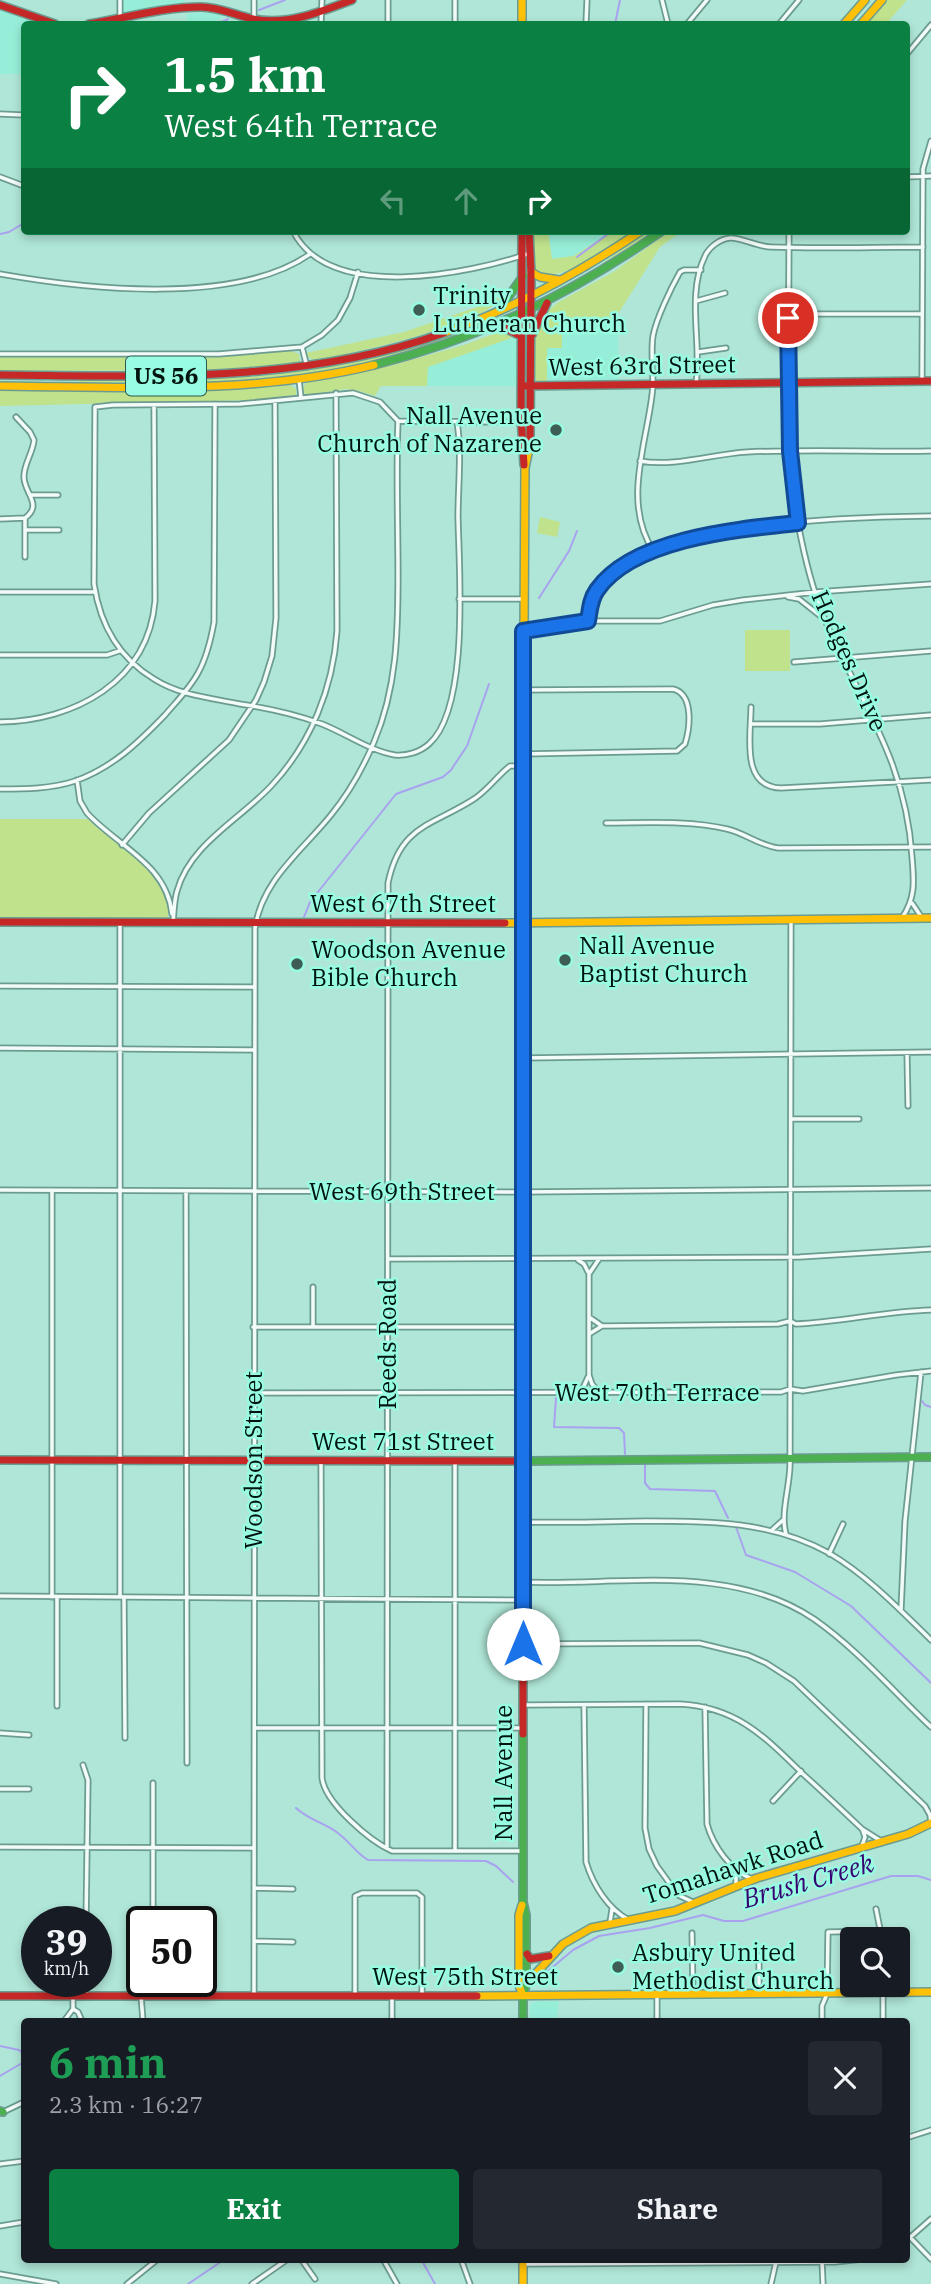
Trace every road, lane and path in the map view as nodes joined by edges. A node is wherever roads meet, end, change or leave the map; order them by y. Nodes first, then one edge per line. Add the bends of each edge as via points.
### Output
1 (120, 0) edge
2 (254, 0) edge
3 (321, 0) edge
4 (352, 0) edge
5 (388, 0) edge
6 (455, 0) edge
7 (522, 0) edge
8 (587, 0) edge
9 (662, 0) edge
10 (707, 0) edge
11 (799, 0) edge
12 (865, 0) edge
13 (882, 0) edge
14 (188, 4) edge
15 (0, 5) edge
16 (321, 10) junction
17 (120, 19) junction
18 (46, 21) edge
19 (108, 21) edge
20 (252, 21) edge
21 (254, 21) edge
22 (270, 21) edge
23 (321, 21) edge
24 (388, 21) edge
25 (455, 21) edge
26 (522, 21) edge
27 (586, 21) edge
28 (667, 21) edge
29 (690, 21) edge
30 (782, 21) edge
31 (847, 21) edge
32 (864, 21) edge
33 (931, 25) edge
34 (910, 50) edge
35 (0, 114) edge
36 (21, 114) edge
37 (931, 141) edge
38 (931, 176) edge
39 (0, 177) edge
40 (910, 177) edge
41 (923, 177) junction
42 (21, 185) edge
43 (295, 235) edge
44 (523, 235) edge
45 (528, 235) edge
46 (634, 235) edge
47 (656, 235) edge
48 (789, 235) edge
49 (789, 247) junction
50 (922, 247) junction
51 (310, 254) junction
52 (526, 255) junction
53 (701, 270) junction
54 (358, 272) junction
55 (531, 272) junction
56 (0, 274) edge
57 (523, 276) junction
58 (561, 280) junction
59 (725, 293) dead end
60 (531, 295) junction
61 (522, 300) junction
62 (696, 301) junction
63 (547, 303) junction
64 (499, 310) junction
65 (531, 311) junction
66 (808, 314) dead end
67 (922, 314) junction
68 (521, 316) junction
69 (498, 326) junction
70 (532, 335) junction
71 (521, 336) junction
72 (302, 347) junction
73 (726, 348) dead end
74 (698, 352) junction
75 (0, 354) edge
76 (307, 367) junction
77 (0, 375) edge
78 (299, 379) junction
79 (922, 381) junction
80 (931, 381) edge
81 (789, 383) junction
82 (696, 384) junction
83 (653, 385) junction
84 (0, 386) edge
85 (526, 386) junction
86 (337, 393) junction
87 (301, 398) junction
88 (275, 401) junction
89 (215, 404) junction
90 (154, 405) junction
91 (16, 417) dead end
92 (398, 421) junction
93 (457, 422) junction
94 (521, 422) junction
95 (790, 451) junction
96 (931, 451) edge
97 (640, 461) junction
98 (525, 468) junction
99 (31, 495) junction
100 (58, 495) dead end
101 (931, 516) edge
102 (25, 518) junction
103 (0, 519) edge
104 (798, 523) junction
105 (26, 530) junction
106 (59, 530) dead end
107 (654, 552) junction
108 (25, 556) dead end
109 (931, 584) edge
110 (0, 592) edge
111 (95, 592) junction
112 (816, 592) junction
113 (783, 595) junction
114 (459, 599) junction
115 (523, 599) junction
116 (826, 620) junction
117 (588, 621) junction
118 (523, 631) junction
119 (119, 651) junction
120 (931, 651) edge
121 (0, 655) edge
122 (845, 660) junction
123 (794, 662) dead end
124 (132, 663) junction
125 (523, 690) junction
126 (185, 692) junction
127 (253, 706) junction
128 (751, 707) dead end
129 (931, 715) edge
130 (875, 719) junction
131 (0, 722) edge
132 (314, 722) junction
133 (751, 724) junction
134 (372, 747) junction
135 (523, 754) junction
136 (523, 765) junction
137 (77, 780) junction
138 (931, 780) edge
139 (899, 781) junction
140 (0, 789) edge
141 (606, 823) dead end
142 (122, 845) junction
143 (911, 847) junction
144 (931, 847) edge
145 (167, 890) junction
146 (177, 890) junction
147 (912, 903) junction
148 (927, 918) edge
149 (901, 919) junction
150 (791, 920) junction
151 (0, 922) edge
152 (120, 922) junction
153 (173, 923) junction
154 (256, 923) junction
155 (387, 923) junction
156 (522, 923) junction
157 (0, 986) edge
158 (119, 986) junction
159 (253, 986) junction
160 (0, 1048) edge
161 (119, 1049) junction
162 (254, 1050) junction
163 (931, 1052) edge
164 (908, 1053) junction
165 (791, 1055) junction
166 (522, 1058) junction
167 (908, 1106) dead end
168 (791, 1119) junction
169 (859, 1119) dead end
170 (931, 1188) edge
171 (790, 1189) junction
172 (0, 1190) edge
173 (52, 1191) junction
174 (119, 1191) junction
175 (186, 1191) junction
176 (254, 1191) junction
177 (387, 1191) junction
178 (522, 1192) junction
179 (931, 1249) edge
180 (790, 1257) junction
181 (575, 1258) junction
182 (601, 1258) junction
183 (388, 1259) junction
184 (522, 1259) junction
185 (589, 1274) junction
186 (313, 1287) dead end
187 (931, 1310) edge
188 (589, 1317) junction
189 (790, 1321) junction
190 (389, 1326) junction
191 (602, 1326) junction
192 (253, 1327) junction
193 (313, 1327) junction
194 (522, 1327) junction
195 (589, 1335) junction
196 (931, 1371) edge
197 (921, 1372) junction
198 (589, 1375) junction
199 (790, 1389) junction
200 (599, 1392) junction
201 (254, 1393) junction
202 (388, 1393) junction
203 (577, 1393) junction
204 (522, 1394) junction
205 (911, 1457) junction
206 (931, 1457) edge
207 (790, 1458) junction
208 (0, 1460) edge
209 (52, 1460) junction
210 (120, 1460) junction
211 (186, 1460) junction
212 (253, 1460) junction
213 (321, 1461) junction
214 (388, 1461) junction
215 (454, 1461) junction
216 (522, 1461) junction
217 (783, 1520) junction
218 (523, 1522) junction
219 (843, 1524) dead end
220 (772, 1530) junction
221 (786, 1534) junction
222 (829, 1554) junction
223 (523, 1583) junction
224 (0, 1596) edge
225 (55, 1597) junction
226 (122, 1597) junction
227 (187, 1598) junction
228 (254, 1598) junction
229 (321, 1599) junction
230 (388, 1600) junction
231 (454, 1600) junction
232 (523, 1600) junction
233 (901, 1611) junction
234 (931, 1640) edge
235 (523, 1644) junction
236 (646, 1704) junction
237 (523, 1705) junction
238 (584, 1705) junction
239 (57, 1706) dead end
240 (705, 1707) junction
241 (717, 1710) junction
242 (706, 1721) junction
243 (931, 1727) edge
244 (254, 1728) junction
245 (322, 1728) junction
246 (388, 1728) junction
247 (523, 1728) junction
248 (456, 1729) junction
249 (0, 1733) edge
250 (29, 1735) dead end
251 (125, 1738) dead end
252 (187, 1763) dead end
253 (83, 1765) dead end
254 (801, 1771) junction
255 (153, 1783) dead end
256 (29, 1789) dead end
257 (0, 1790) edge
258 (773, 1801) dead end
259 (925, 1806) junction
260 (931, 1808) edge
261 (931, 1823) edge
262 (862, 1829) junction
263 (881, 1841) junction
264 (862, 1846) junction
265 (0, 1847) edge
266 (87, 1847) junction
267 (153, 1847) junction
268 (254, 1848) junction
269 (387, 1848) junction
270 (455, 1851) junction
271 (523, 1851) junction
272 (735, 1869) junction
273 (754, 1879) junction
274 (736, 1886) junction
275 (254, 1888) junction
276 (293, 1889) dead end
277 (678, 1895) junction
278 (523, 1902) junction
279 (696, 1903) junction
280 (86, 1906) edge
281 (153, 1906) edge
282 (611, 1907) junction
283 (877, 1909) dead end
284 (677, 1910) junction
285 (629, 1920) junction
286 (610, 1922) junction
287 (879, 1927) edge
288 (840, 1932) edge
289 (692, 1933) dead end
290 (254, 1941) junction
291 (293, 1942) dead end
292 (526, 1954) junction
293 (552, 1955) junction
294 (759, 1956) dead end
295 (526, 1985) junction
296 (910, 1991) edge
297 (931, 1992) edge
298 (840, 1993) edge
299 (693, 1994) junction
300 (759, 1994) junction
301 (816, 1994) junction
302 (827, 1994) junction
303 (657, 1995) junction
304 (0, 1996) edge
305 (21, 1996) edge
306 (217, 1996) edge
307 (254, 1996) junction
308 (422, 1996) junction
309 (523, 1996) junction
310 (73, 1997) edge
311 (141, 1997) edge
312 (355, 1997) junction
313 (392, 1997) junction
314 (887, 1997) edge
315 (822, 2006) junction
316 (73, 2009) junction
317 (66, 2018) edge
318 (81, 2018) edge
319 (142, 2018) edge
320 (392, 2018) edge
321 (523, 2018) edge
322 (657, 2018) edge
323 (822, 2018) edge
324 (883, 2018) edge
325 (21, 2103) edge
326 (1, 2112) edge
327 (931, 2130) edge
328 (910, 2137) edge
329 (21, 2161) edge
330 (0, 2164) edge
331 (931, 2219) edge
332 (21, 2222) edge
333 (0, 2226) edge
334 (910, 2237) edge
335 (910, 2241) edge
336 (931, 2259) edge
337 (153, 2263) edge
338 (282, 2263) edge
339 (304, 2263) edge
340 (385, 2263) edge
341 (462, 2263) edge
342 (523, 2263) edge
343 (776, 2263) edge
344 (822, 2263) edge
345 (0, 2274) edge
346 (315, 2279) dead end
347 (55, 2284) edge
348 (127, 2284) edge
349 (252, 2284) edge
350 (397, 2284) edge
351 (470, 2284) edge
352 (523, 2284) edge
353 (771, 2284) edge
354 (822, 2284) edge

1 - 17 street
2 - 21 street
3 - 16 street
4 - 16 main road
5 - 24 street
6 - 25 street
7 - 26 main road
8 - 27 street
9 - 28 street
10 - 29 street
11 - 30 street
12 - 31 main road
13 - 32 main road
14 - 17 main road
14 - 20 main road via 225,10
15 - 18 main road
16 - 22 main road
16 - 23 street
17 - 19 main road
33 - 34 street
35 - 36 street
37 - 41 street
38 - 41 street
39 - 42 street
40 - 41 street
41 - 50 street
43 - 51 street
44 - 52 main road, Nall Avenue
45 - 52 main road, Nall Avenue
46 - 58 main road, US 56
47 - 63 main road, US 56
48 - 49 street, Hodges Drive
49 - 50 street
49 - 53 street via 758,246 729,238 711,247
49 - 81 street, Hodges Drive
50 - 67 street
51 - 54 street via 331,266
51 - 56 street via 256,279 202,286 87,286
52 - 54 street via 442,275
52 - 55 main road, Nall Avenue
52 - 57 main road, Nall Avenue
53 - 62 street
53 - 83 street via 680,272 667,300 653,334
54 - 72 street via 341,316
55 - 58 main road
55 - 60 main road, Nall Avenue
57 - 61 main road, Nall Avenue
57 - 64 main road
58 - 60 main road, US 56
59 - 62 street
60 - 61 main road, US 56
60 - 65 main road, Nall Avenue
61 - 64 main road, US 56
61 - 68 main road, Nall Avenue
62 - 74 street
63 - 65 main road, US 56
63 - 70 main road
64 - 76 main road, US 56 via 401,346
65 - 68 main road, US 56
65 - 70 main road, Nall Avenue
66 - 67 street
67 - 79 street
68 - 69 main road, US 56
68 - 71 main road, Nall Avenue
69 - 71 main road
69 - 78 main road, US 56 via 393,361
70 - 85 main road, Nall Avenue
71 - 85 main road, Nall Avenue
72 - 75 street via 219,354
72 - 76 street
73 - 74 street
74 - 82 street
76 - 77 main road, US 56 via 202,376
78 - 84 main road, US 56 via 214,386
78 - 87 street
79 - 80 main road, West 63rd Street
79 - 81 main road, West 63rd Street
81 - 82 main road, West 63rd Street
81 - 95 street, Hodges Drive
82 - 83 main road, West 63rd Street
83 - 85 main road, West 63rd Street
83 - 97 street
85 - 94 main road, Nall Avenue
85 - 98 main road, Nall Avenue via 531,437
86 - 87 street
86 - 92 street via 371,397
86 - 132 street via 336,645
87 - 88 street
88 - 89 street
88 - 127 street via 275,636 268,670
89 - 90 street
89 - 126 street via 215,622 206,657
90 - 111 street via 94,407
90 - 124 street via 153,614 146,641
91 - 99 street via 34,440 24,477
92 - 93 street
92 - 134 street, Woodson Street via 397,646 388,698
93 - 94 street
93 - 114 street
94 - 98 main road, Nall Avenue
95 - 96 street
95 - 97 street via 663,463
95 - 104 street, Hodges Drive
97 - 107 street via 640,513
98 - 115 main road, Nall Avenue
99 - 100 street
99 - 102 street via 32,512
101 - 104 street
102 - 103 street
102 - 105 street
104 - 107 street via 707,534
104 - 112 street, Hodges Drive
105 - 106 street
105 - 108 street
107 - 117 street via 628,563 604,582 590,604
109 - 112 street
110 - 111 street
111 - 119 street
112 - 113 street
112 - 116 street, Hodges Drive
113 - 116 street via 799,599
113 - 117 street via 732,601 660,621
114 - 115 street
114 - 134 street via 456,677 436,737 420,750 403,755
115 - 118 main road, Nall Avenue
116 - 122 street, Hodges Drive
117 - 118 street
118 - 125 main road, Nall Avenue
119 - 121 street via 107,655
119 - 124 street
120 - 122 street
122 - 123 street
122 - 130 street, Hodges Drive
124 - 126 street via 153,679
124 - 131 street via 105,690 81,705 41,719
125 - 135 main road, Nall Avenue
125 - 135 street via 673,689 687,700 685,744 677,751
126 - 127 street
126 - 137 street via 125,754
127 - 132 street
127 - 142 street via 229,740 149,813
128 - 133 street
129 - 130 street
130 - 133 street
130 - 139 street, Hodges Drive
132 - 134 street
132 - 146 street via 285,769 203,848
133 - 139 street via 752,767 767,785
134 - 154 street, Woodson Street via 344,797 272,884
135 - 136 main road, Nall Avenue
136 - 155 street, Reeds Road via 510,766 482,793 408,839 390,872
136 - 156 main road, Nall Avenue
137 - 140 street
137 - 142 street via 87,813
138 - 139 street
139 - 143 street, Hodges Drive
141 - 143 street via 729,829 778,848
142 - 145 street via 157,875
143 - 144 street
143 - 147 street, Hodges Drive
145 - 146 street
145 - 153 street
146 - 153 street
147 - 148 street
147 - 149 street
148 - 149 main road, West 67th Street
149 - 150 main road, West 67th Street
150 - 156 main road, West 67th Street
150 - 165 street
151 - 152 main road, West 67th Street
152 - 153 main road, West 67th Street
152 - 158 street
153 - 154 main road, West 67th Street
154 - 155 main road, West 67th Street
154 - 159 street, Woodson Street
155 - 156 main road, West 67th Street
155 - 177 street, Reeds Road
156 - 166 main road, Nall Avenue
157 - 158 street
158 - 159 street
158 - 161 street
159 - 162 street, Woodson Street
160 - 161 street
161 - 162 street
161 - 174 street
162 - 176 street, Woodson Street
163 - 164 street
164 - 165 street
164 - 167 street
165 - 166 street
165 - 168 street
166 - 178 main road, Nall Avenue
168 - 169 street
168 - 171 street
170 - 171 street, West 69th Street
171 - 178 street, West 69th Street
171 - 180 street
172 - 173 street, West 69th Street
173 - 174 street, West 69th Street
173 - 209 street
174 - 175 street, West 69th Street
174 - 210 street
175 - 176 street, West 69th Street
175 - 211 street
176 - 177 street, West 69th Street
176 - 192 street, Woodson Street
177 - 178 street, West 69th Street
177 - 183 street, Reeds Road
178 - 184 main road, Nall Avenue
179 - 180 street
180 - 182 street
180 - 189 street
181 - 182 street
181 - 184 street
181 - 185 street
182 - 185 street
183 - 184 street
183 - 190 street, Reeds Road
184 - 194 main road, Nall Avenue
185 - 188 street
186 - 193 street
187 - 189 street via 821,1323
188 - 191 street
188 - 195 street
189 - 191 street
189 - 199 street
190 - 193 street
190 - 194 street
190 - 202 street, Reeds Road
191 - 195 street
192 - 193 street
192 - 201 street, Woodson Street
194 - 204 main road, Nall Avenue
195 - 198 street
196 - 197 street, West 70th Terrace
197 - 199 street, West 70th Terrace via 815,1390
197 - 205 street
198 - 200 street
198 - 203 street
199 - 200 street, West 70th Terrace
199 - 207 street
200 - 203 street, West 70th Terrace
201 - 202 street, West 70th Terrace
201 - 212 street, Woodson Street
202 - 204 street, West 70th Terrace
202 - 214 street, Reeds Road
203 - 204 street, West 70th Terrace
204 - 216 main road, Nall Avenue
205 - 206 main road, West 71st Street
205 - 207 main road, West 71st Street
205 - 233 street
207 - 216 main road, West 71st Street
207 - 217 street
208 - 209 main road, West 71st Street
209 - 210 main road, West 71st Street
209 - 225 street
210 - 211 main road, West 71st Street
210 - 226 street
211 - 212 main road, West 71st Street
211 - 227 street
212 - 213 main road, West 71st Street
212 - 228 street, Woodson Street
213 - 214 main road, West 71st Street
213 - 229 street
214 - 215 main road, West 71st Street
214 - 230 street, Reeds Road
215 - 216 main road, West 71st Street
215 - 231 street
216 - 218 main road, Nall Avenue
217 - 220 street
217 - 221 street
218 - 220 street via 713,1521
218 - 223 main road, Nall Avenue
219 - 222 street
220 - 221 street
221 - 222 street
222 - 233 street
223 - 232 main road, Nall Avenue
223 - 243 street via 706,1582 761,1593 823,1626
224 - 225 street
225 - 226 street
225 - 239 street
226 - 227 street
226 - 251 street
227 - 228 street
227 - 252 street
228 - 229 street
228 - 244 street, Woodson Street
229 - 230 street
229 - 245 street
230 - 231 street
230 - 246 street, Reeds Road
231 - 232 street
231 - 248 street
232 - 235 main road, Nall Avenue
233 - 234 street
235 - 237 main road, Nall Avenue
235 - 259 street via 689,1643 748,1655 794,1681
236 - 238 street
236 - 240 street
236 - 277 street via 646,1838 652,1857
237 - 238 street
237 - 247 main road, Nall Avenue
238 - 282 street via 585,1856 594,1882
240 - 241 street
240 - 242 street
241 - 242 street
241 - 254 street via 761,1733
242 - 272 street via 707,1824
244 - 245 street
244 - 268 street, Woodson Street
245 - 246 street
245 - 269 street via 326,1793 374,1842
246 - 248 street
246 - 269 street, Reeds Road
247 - 248 street
247 - 271 main road, Nall Avenue
248 - 270 street
249 - 250 street
253 - 266 street via 88,1780
254 - 258 street
254 - 262 street
255 - 267 street
256 - 257 street
259 - 260 street
259 - 261 street
261 - 263 main road, Tomahawk Road
262 - 263 street
262 - 264 street
263 - 264 main road, Tomahawk Road
264 - 273 main road, Tomahawk Road
265 - 266 street
266 - 267 street
266 - 280 street
267 - 268 street
267 - 281 street
268 - 275 street, Woodson Street
269 - 270 street
270 - 271 street
271 - 278 main road, Nall Avenue
272 - 273 street
272 - 274 street
273 - 274 main road, Tomahawk Road
274 - 279 main road, Tomahawk Road
275 - 276 street
275 - 290 street, Woodson Street
277 - 279 street
277 - 284 street
278 - 292 main road, Nall Avenue
278 - 309 main road, Nall Avenue via 519,1915
279 - 284 main road, Tomahawk Road
282 - 285 street
282 - 286 street
283 - 287 street
284 - 285 main road, Tomahawk Road
285 - 286 main road, Tomahawk Road
286 - 293 main road, Tomahawk Road via 574,1936
288 - 302 street via 828,1932
289 - 299 street
290 - 291 street
290 - 307 street, Woodson Street
292 - 293 main road via 535,1960
292 - 295 main road, Nall Avenue
293 - 295 main road, Tomahawk Road
294 - 300 street
295 - 309 main road, Nall Avenue
296 - 297 main road, West 75th Street
298 - 302 main road, West 75th Street
299 - 300 main road, West 75th Street
299 - 303 main road, West 75th Street
300 - 301 main road, West 75th Street
301 - 302 main road, West 75th Street
301 - 315 street
302 - 315 street
303 - 309 main road, West 75th Street
303 - 322 street
304 - 305 main road, West 75th Street
306 - 307 main road, West 75th Street
307 - 312 main road, West 75th Street
308 - 309 main road, West 75th Street
308 - 312 street via 422,1897 362,1893 355,1896
308 - 313 main road, West 75th Street
309 - 321 main road, Nall Avenue
310 - 316 street
311 - 319 street
312 - 313 main road, West 75th Street
313 - 320 street
314 - 324 street
315 - 323 street
316 - 317 street
316 - 318 street
325 - 326 street
327 - 328 street
329 - 330 street
331 - 334 street
332 - 333 street
335 - 336 street
337 - 348 street
338 - 349 street
339 - 346 street
340 - 350 street
341 - 351 street
342 - 352 main road
343 - 353 street
344 - 354 street
345 - 347 street

